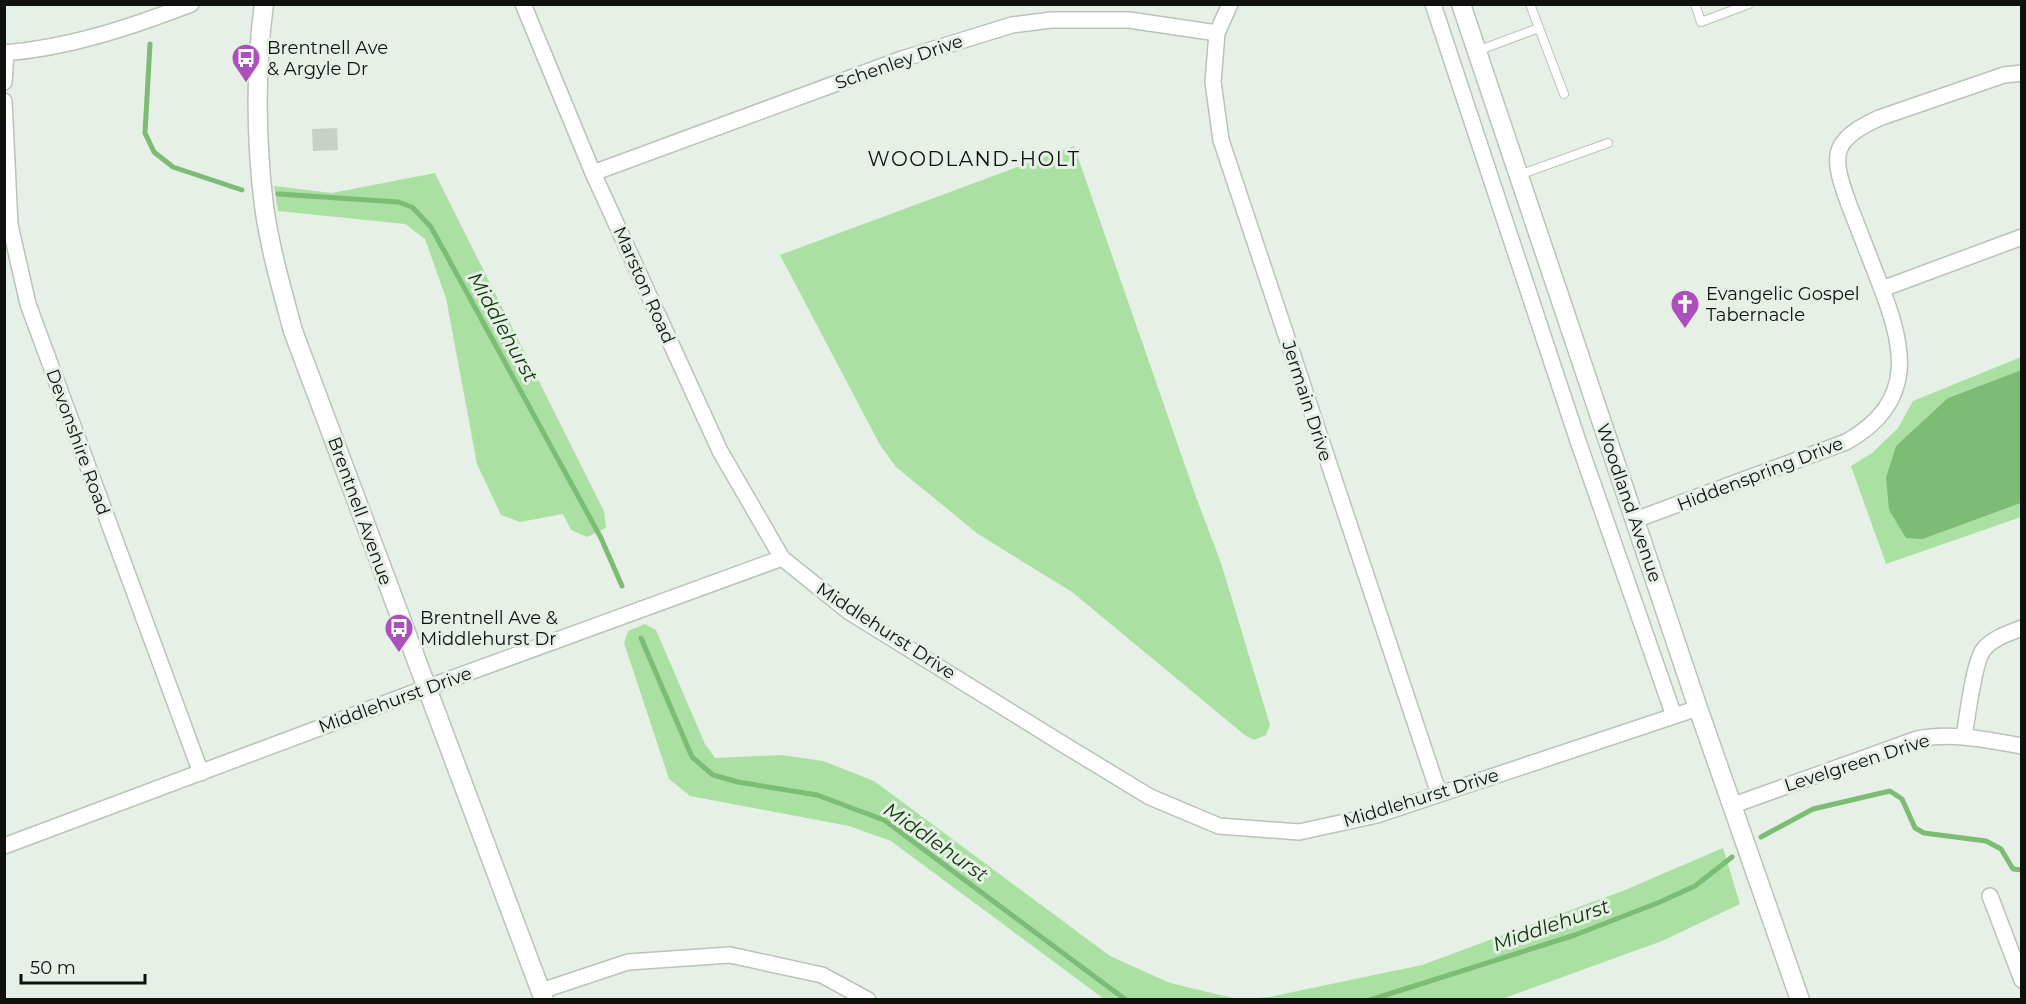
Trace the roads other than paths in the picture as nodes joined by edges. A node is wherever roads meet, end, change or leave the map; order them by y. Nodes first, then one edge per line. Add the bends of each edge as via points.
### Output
1 (191, 4) edge
2 (264, 4) edge
3 (523, 4) edge
4 (1230, 4) edge
5 (1432, 4) edge
6 (1461, 4) edge
7 (1530, 4) edge
8 (1695, 4) edge
9 (1749, 4) edge
10 (1539, 28) junction
11 (1217, 33) junction
12 (1477, 51) junction
13 (5, 53) edge
14 (2022, 73) edge
15 (4, 82) edge
16 (1564, 94) dead end
17 (4, 101) edge
18 (1608, 143) dead end
19 (593, 173) junction
20 (1519, 175) junction
21 (2022, 237) edge
22 (1882, 289) junction
23 (1635, 520) junction
24 (782, 558) junction
25 (2022, 628) edge
26 (426, 688) junction
27 (1698, 708) junction
28 (1674, 716) junction
29 (1964, 737) junction
30 (2022, 746) edge
31 (201, 773) junction
32 (1439, 794) junction
33 (1731, 806) junction
34 (4, 846) edge
35 (1990, 896) dead end
36 (2022, 980) edge
37 (542, 995) edge
38 (868, 999) edge
39 (1800, 999) edge

1 - 13 street via 82,40
2 - 26 street, Brentnell Avenue via 258,82 260,157 264,207 277,274 293,331
3 - 19 street, Marston Road
4 - 11 street, Jermain Drive
5 - 28 street
6 - 12 street, Woodland Avenue
7 - 10 lane
8 - 9 lane via 1701,22
10 - 12 lane
10 - 16 lane
11 - 19 street, Schenley Drive via 1129,20 1051,20 1012,25 902,59
11 - 32 street, Jermain Drive via 1213,82 1221,140
12 - 20 street, Woodland Avenue
13 - 15 street
14 - 22 street via 2004,75 1880,118 1849,136 1840,149 1838,163 1844,189
17 - 31 street, Devonshire Road via 10,225 28,304
18 - 20 lane
19 - 24 street, Marston Road via 720,451
20 - 23 street, Woodland Avenue
21 - 22 street
22 - 23 street, Hiddenspring Drive via 1892,314 1900,371 1890,400 1865,432
23 - 27 street, Woodland Avenue
24 - 26 street, Middlehurst Drive
24 - 32 street, Middlehurst Drive via 848,611 1076,752 1150,797 1219,826 1299,832 1377,815
25 - 29 street via 1982,650
26 - 31 street, Middlehurst Drive
26 - 37 street, Brentnell Avenue
27 - 28 street, Middlehurst Drive
27 - 33 street, Woodland Avenue
28 - 32 street, Middlehurst Drive
29 - 30 street, Levelgreen Drive
29 - 33 street, Levelgreen Drive via 1932,736 1917,740
31 - 34 street, Middlehurst Drive
33 - 39 street, Woodland Avenue
35 - 36 street
37 - 38 street via 628,962 730,955 822,975

